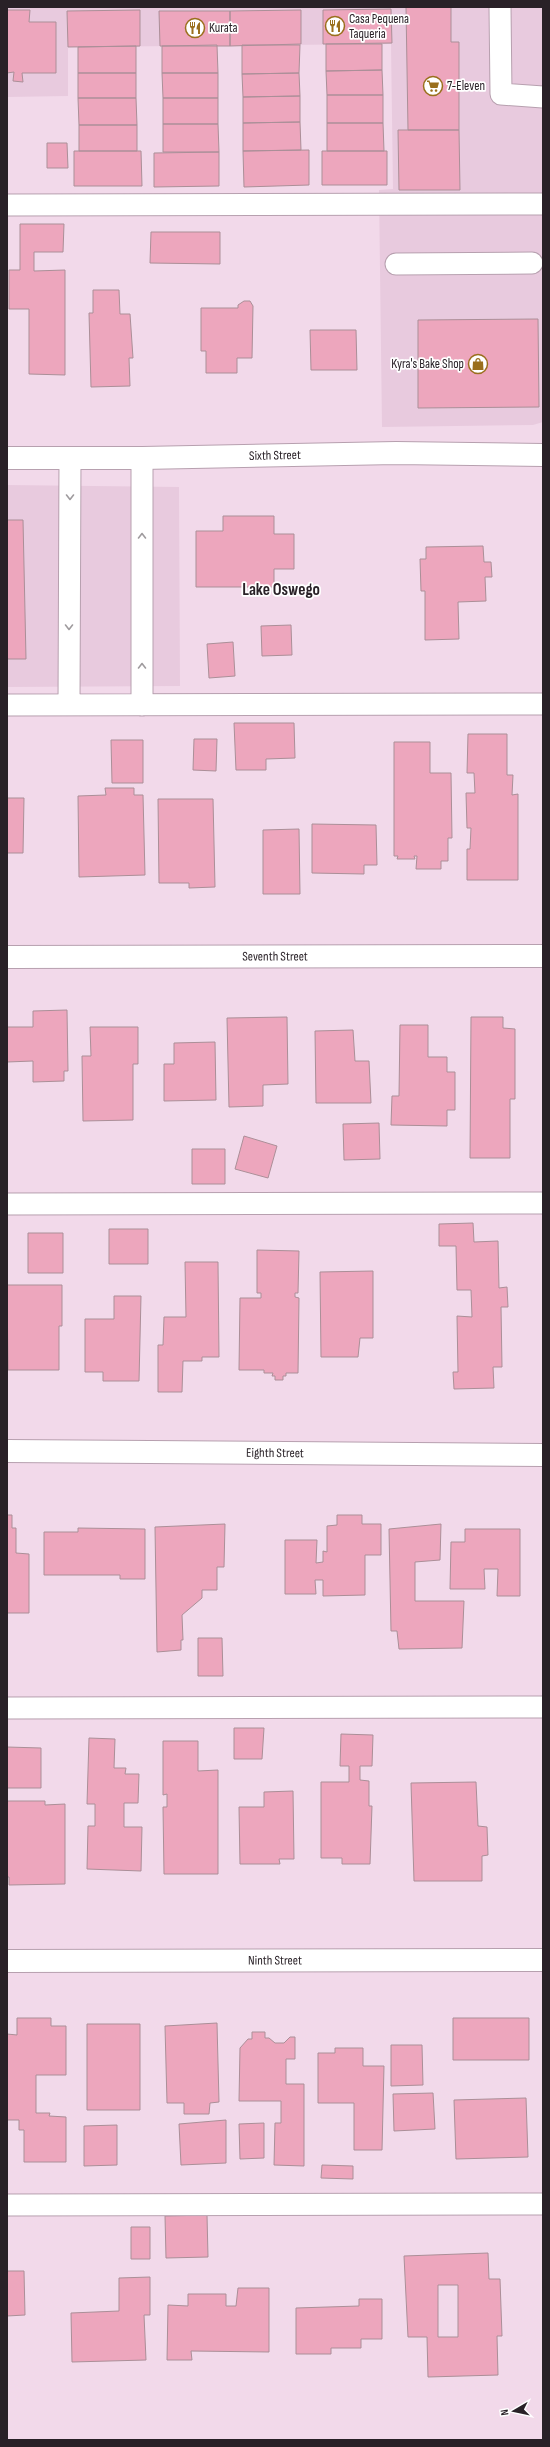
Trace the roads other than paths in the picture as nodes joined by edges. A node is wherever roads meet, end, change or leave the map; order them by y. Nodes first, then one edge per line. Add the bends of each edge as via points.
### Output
1 (500, 7) edge
2 (543, 97) edge
3 (543, 204) edge
4 (7, 205) edge
5 (532, 262) dead end
6 (396, 264) dead end
7 (543, 455) edge
8 (7, 458) edge
9 (70, 458) junction
10 (142, 458) junction
11 (543, 704) edge
12 (7, 705) edge
13 (69, 705) junction
14 (142, 705) junction
15 (7, 956) edge
16 (543, 956) edge
17 (543, 1203) edge
18 (7, 1204) edge
19 (7, 1451) edge
20 (543, 1455) edge
21 (543, 1707) edge
22 (7, 1708) edge
23 (543, 1960) edge
24 (7, 1961) edge
25 (543, 2204) edge
26 (7, 2205) edge

1 - 2 lane via 501,94
3 - 4 lane
5 - 6 lane
7 - 10 street, Sixth Street via 396,453
8 - 9 street, Sixth Street
9 - 10 street, Sixth Street
9 -> 13 lane
14 -> 10 lane
11 - 14 lane
12 - 13 lane
13 - 14 lane
15 - 16 street, Seventh Street
17 - 18 lane
19 - 20 street, Eighth Street
21 - 22 lane
23 - 24 street, Ninth Street
25 - 26 lane

